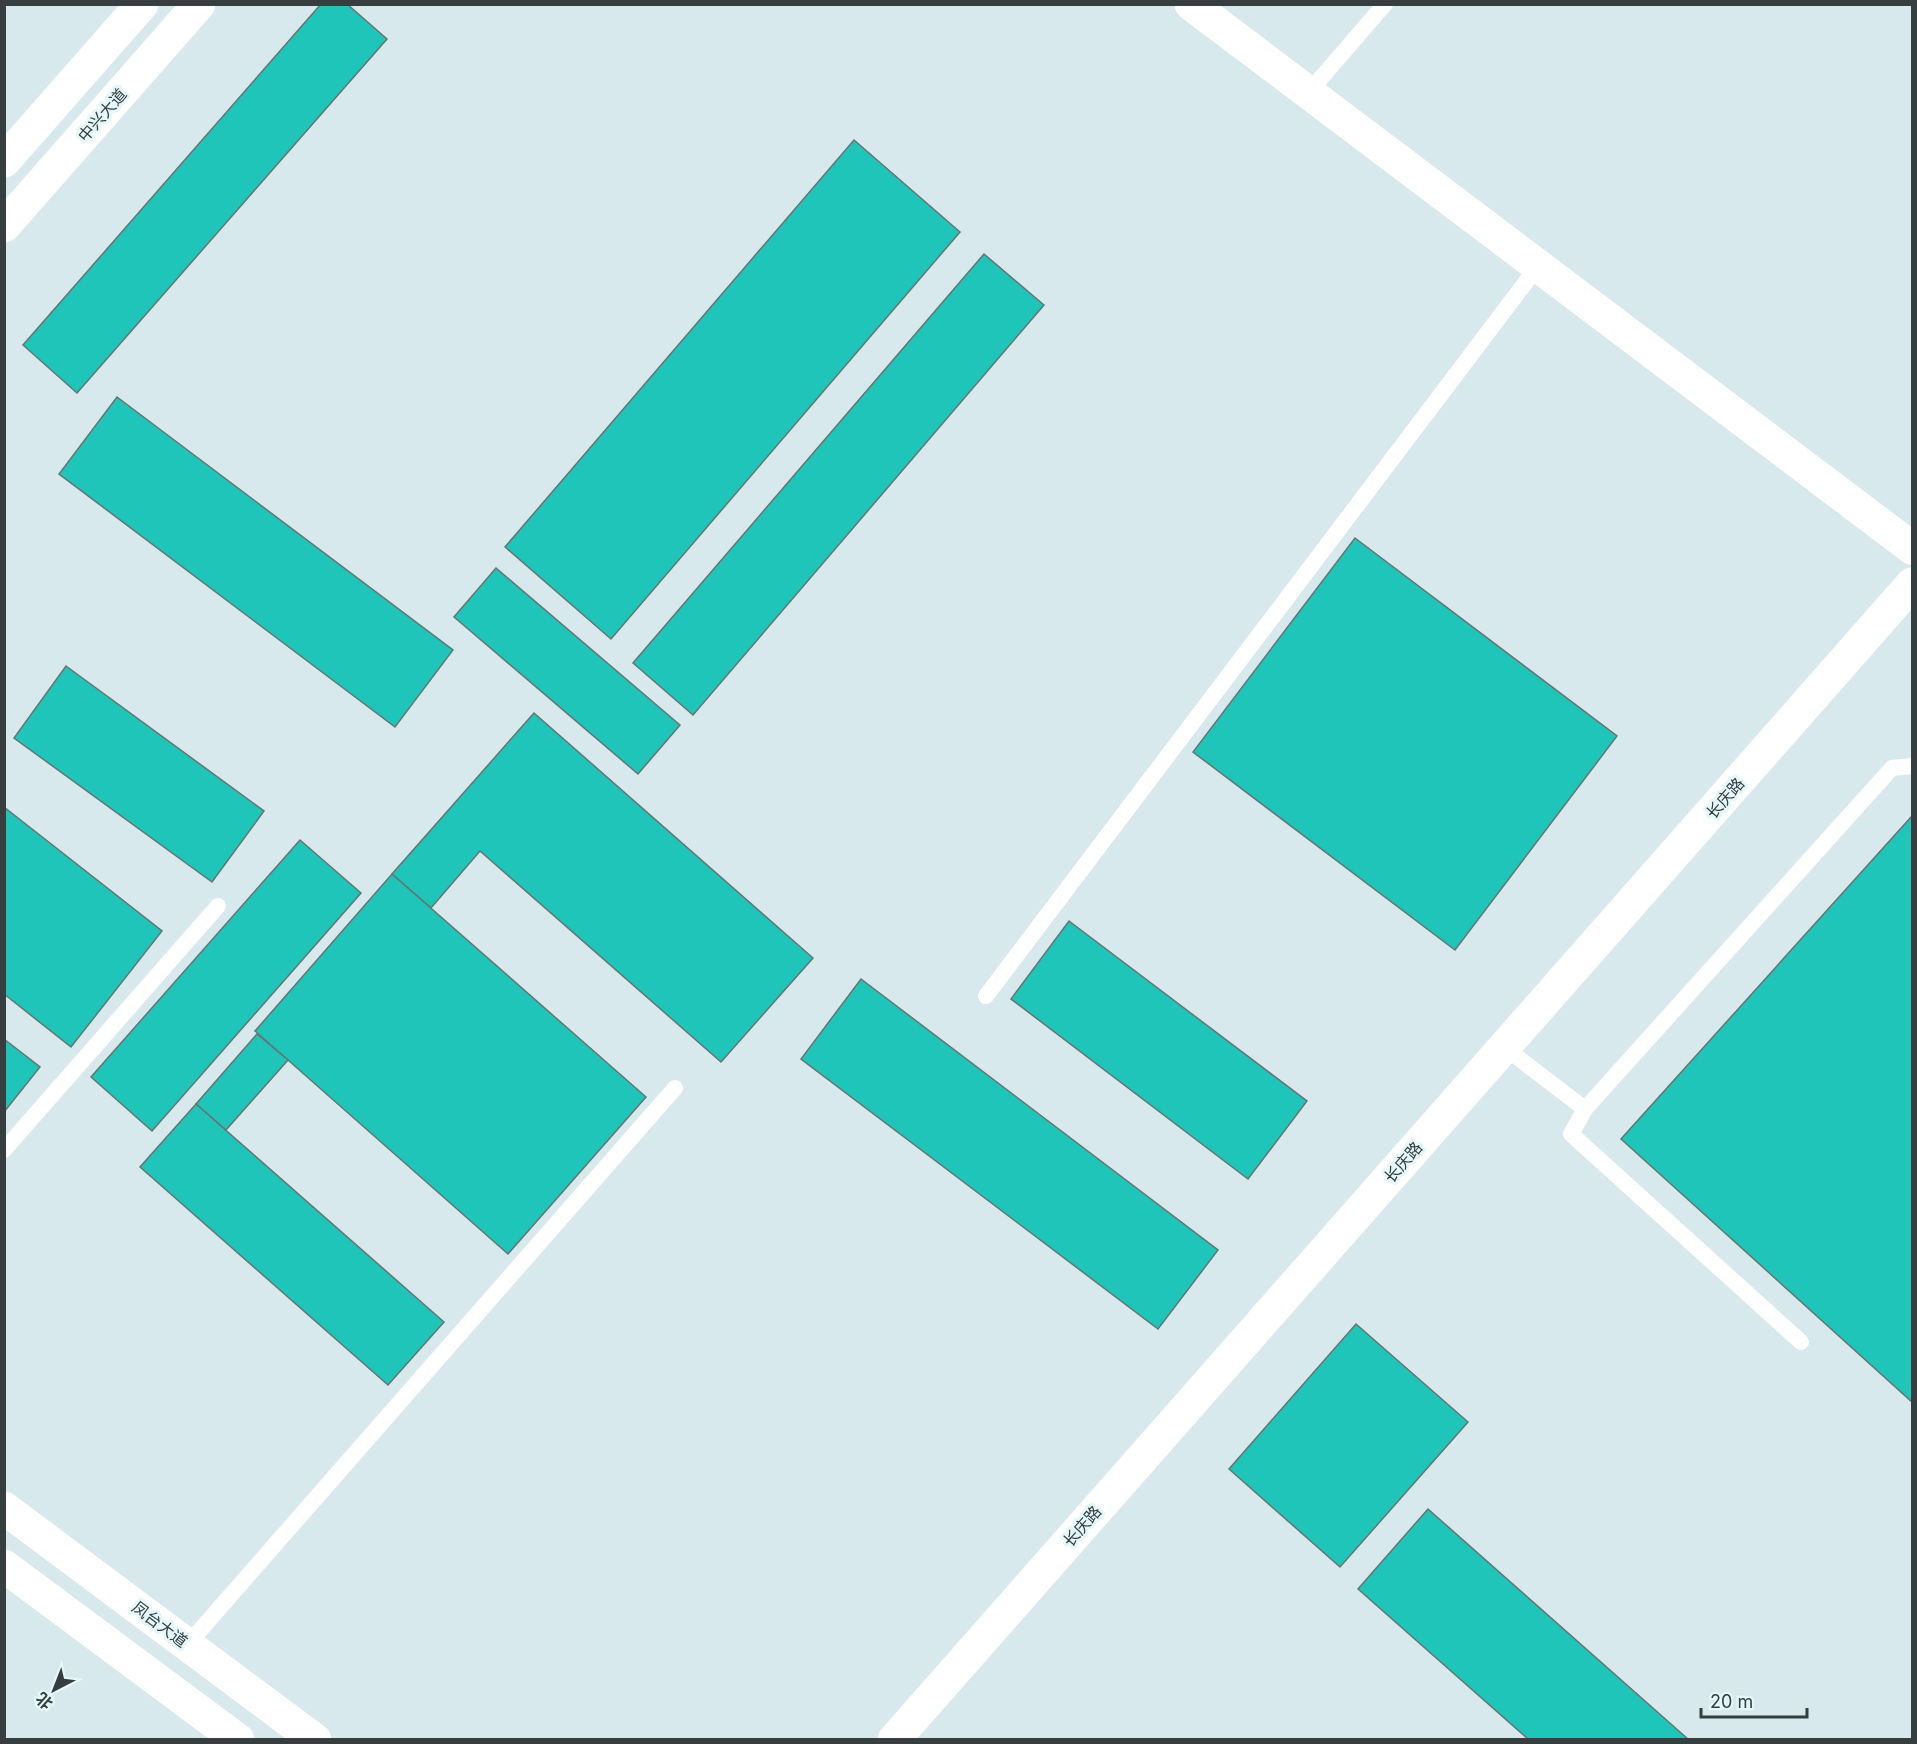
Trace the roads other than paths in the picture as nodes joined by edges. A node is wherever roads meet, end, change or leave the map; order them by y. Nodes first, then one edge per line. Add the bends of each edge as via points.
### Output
1 (142, 4) edge
2 (200, 4) edge
3 (1191, 4) edge
4 (1385, 4) edge
5 (1308, 93) junction
6 (4, 161) edge
7 (4, 226) edge
8 (1538, 266) junction
9 (1912, 548) edge
10 (1912, 584) edge
11 (1912, 766) edge
12 (218, 906) dead end
13 (986, 996) dead end
14 (1504, 1047) junction
15 (675, 1088) dead end
16 (1584, 1109) junction
17 (4, 1150) edge
18 (1801, 1342) dead end
19 (4, 1508) edge
20 (4, 1566) edge
21 (188, 1644) junction
22 (238, 1740) edge
23 (315, 1740) edge
24 (894, 1740) edge

1 - 6 street
2 - 7 street, 中兴大道
3 - 5 street
4 - 5 lane
5 - 8 street
8 - 9 street
8 - 13 lane
10 - 14 street, 长庆路
11 - 16 lane via 1892,768
12 - 17 lane
14 - 16 lane
14 - 24 street, 长庆路
15 - 21 lane
16 - 18 lane via 1571,1134
19 - 21 street, 凤台大道
20 - 22 street
21 - 23 street, 凤台大道

